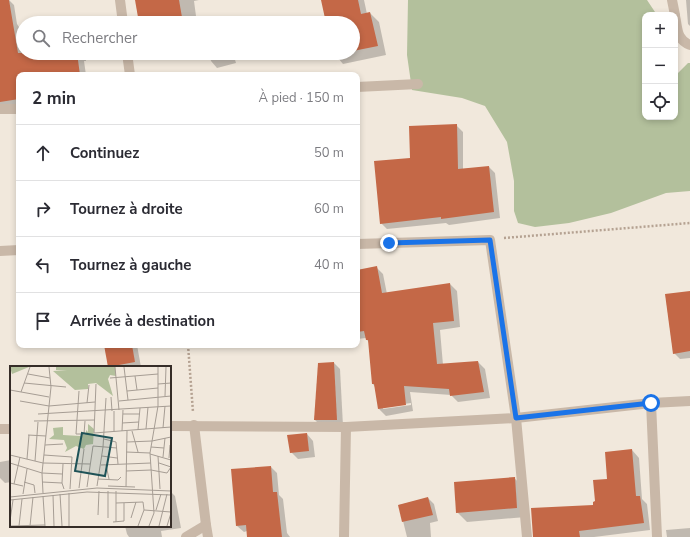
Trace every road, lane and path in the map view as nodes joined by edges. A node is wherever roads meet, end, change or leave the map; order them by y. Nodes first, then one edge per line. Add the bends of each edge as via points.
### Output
1 (120, 0) edge
2 (672, 0) edge
3 (674, 12) edge
4 (122, 16) edge
5 (678, 29) edge
6 (690, 45) edge
7 (128, 60) edge
8 (130, 72) edge
9 (418, 84) dead end
10 (360, 87) edge
11 (16, 108) edge
12 (0, 109) edge
13 (690, 223) edge
14 (490, 240) junction
15 (360, 244) edge
16 (16, 250) edge
17 (0, 251) edge
18 (188, 348) edge
19 (690, 401) edge
20 (651, 403) junction
21 (516, 418) junction
22 (194, 425) junction
23 (171, 426) edge
24 (346, 427) junction
25 (206, 525) junction
26 (186, 537) edge
27 (208, 537) edge
28 (344, 537) edge
29 (527, 537) edge
30 (657, 537) edge

1 - 4 street
2 - 3 street
5 - 6 street via 682,41
7 - 8 street
9 - 10 street
11 - 12 street
13 - 14 path
14 - 15 street
14 - 21 street
16 - 17 street
18 - 22 path
19 - 20 street
20 - 21 street
20 - 30 street
21 - 24 street
21 - 29 street
22 - 23 street
22 - 24 street
22 - 25 street
24 - 28 street
25 - 26 street
25 - 27 street

